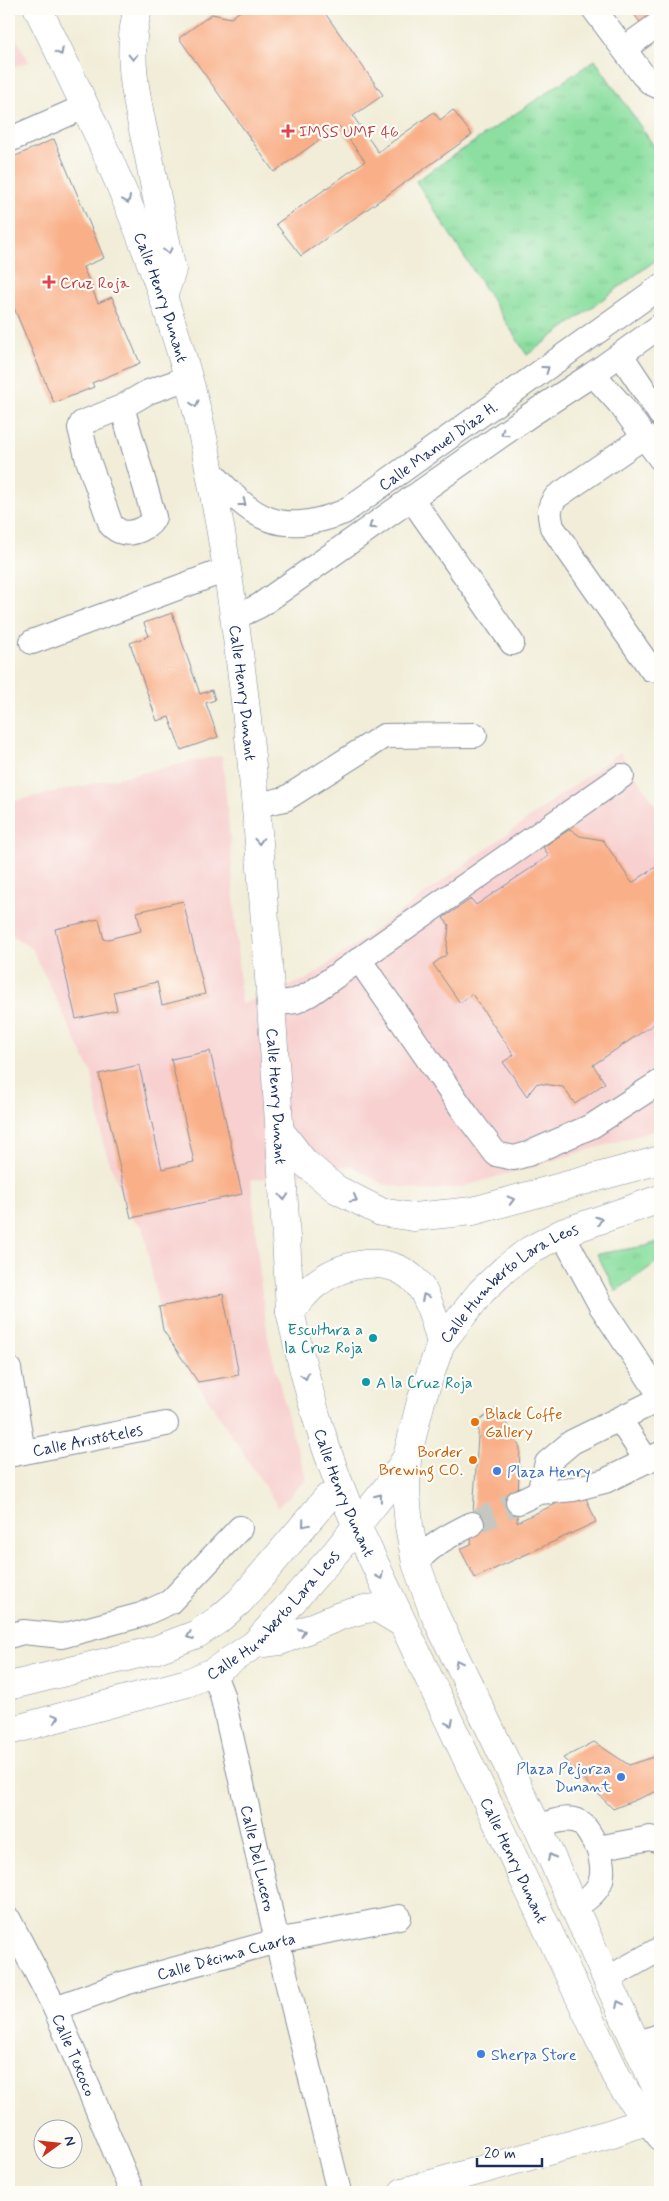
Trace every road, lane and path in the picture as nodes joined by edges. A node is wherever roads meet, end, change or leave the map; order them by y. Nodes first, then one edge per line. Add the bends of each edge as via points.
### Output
1 (38, 9) edge
2 (138, 9) edge
3 (594, 9) edge
4 (660, 23) edge
5 (624, 49) junction
6 (660, 87) edge
7 (86, 106) junction
8 (9, 140) edge
9 (660, 287) edge
10 (163, 298) junction
11 (660, 326) edge
12 (621, 355) junction
13 (594, 374) junction
14 (188, 378) junction
15 (642, 388) junction
16 (513, 392) junction
17 (620, 404) junction
18 (122, 407) junction
19 (660, 414) edge
20 (530, 415) junction
21 (645, 436) junction
22 (660, 458) edge
23 (209, 468) junction
24 (411, 498) junction
25 (228, 573) junction
26 (236, 617) junction
27 (32, 642) dead end
28 (512, 643) dead end
29 (660, 670) edge
30 (475, 736) dead end
31 (622, 776) dead end
32 (257, 805) junction
33 (360, 961) junction
34 (271, 1004) junction
35 (660, 1082) edge
36 (280, 1131) junction
37 (660, 1160) edge
38 (660, 1199) edge
39 (562, 1233) junction
40 (290, 1311) junction
41 (441, 1343) junction
42 (9, 1369) edge
43 (660, 1397) edge
44 (620, 1420) junction
45 (166, 1424) dead end
46 (16, 1454) edge
47 (407, 1456) junction
48 (654, 1457) edge
49 (341, 1493) junction
50 (472, 1524) tunnel mouth
51 (357, 1526) junction
52 (240, 1528) dead end
53 (416, 1563) junction
54 (402, 1623) junction
55 (9, 1636) edge
56 (255, 1644) junction
57 (213, 1672) junction
58 (9, 1686) edge
59 (9, 1731) edge
60 (538, 1828) junction
61 (660, 1841) edge
62 (598, 1848) junction
63 (574, 1908) junction
64 (400, 1917) dead end
65 (9, 1920) edge
66 (277, 1941) junction
67 (660, 1949) edge
68 (607, 1979) junction
69 (55, 2008) junction
70 (649, 2040) edge
71 (660, 2096) edge
72 (655, 2125) edge
73 (132, 2192) edge
74 (339, 2192) edge
75 (403, 2192) edge

1 -> 7 main road, Calle Henry Dunant
2 -> 10 main road via 132,58 137,101 172,270
3 - 5 street
4 - 5 street
5 - 6 street via 651,83
7 - 8 street
7 -> 10 main road, Calle Henry Dunant via 130,207
16 -> 9 street, Calle Manuel Díaz H.
10 - 14 main road, Calle Henry Dunant
11 - 12 street, Calle Manuel Díaz H.
12 - 13 street, Calle Manuel Díaz H.
12 - 15 street
13 - 17 street
13 - 20 street, Calle Manuel Díaz H.
14 - 18 street via 148,392
14 -> 23 main road, Calle Henry Dunant
15 - 17 street
15 - 19 street
16 - 20 street
23 -> 16 street, Calle Manuel Díaz H. via 232,495 271,520 294,524 319,521 344,512
17 - 21 street
18 - 18 street via 154,517 147,527 126,533 111,525 80,428 82,423
20 -> 24 street, Calle Manuel Díaz H.
21 - 22 street
21 - 29 street via 556,497 548,513 552,527 651,669
23 - 25 main road, Calle Henry Dunant
24 -> 26 street, Calle Manuel Díaz H. via 260,606
24 - 28 street
25 - 26 main road, Calle Henry Dunant
25 - 27 street via 212,575
26 - 32 main road, Calle Henry Dunant
30 - 32 street via 384,736 285,799
31 - 33 street
32 -> 34 main road, Calle Henry Dunant
33 - 34 street via 310,994
33 - 35 street via 496,1154 514,1158 528,1154 592,1126
34 - 36 main road, Calle Henry Dunant
36 -> 37 main road via 304,1162 336,1189 381,1212 413,1217 472,1211
36 -> 40 main road, Calle Henry Dunant
39 -> 38 main road, Calle Humberto Lara Leos
39 - 41 main road, Calle Humberto Lara Leos via 530,1250 505,1269 481,1292
39 - 43 street via 601,1306
41 -> 40 main road via 423,1291 409,1275 389,1265 362,1263 340,1269 316,1283
40 -> 49 main road, Calle Henry Dunant via 302,1367
41 - 47 main road, Calle Humberto Lara Leos
42 - 46 street
43 - 44 street
44 - 48 street
44 - 48 street via 572,1442 547,1463 528,1497 574,1490 605,1481
45 - 46 street, Calle Aristóteles
51 -> 47 main road, Calle Humberto Lara Leos
47 - 53 main road, Calle Henry Dunant via 406,1492
49 - 51 main road, Calle Henry Dunant
49 -> 58 main road, Calle Humberto Lara Leos via 327,1498 240,1602 197,1634 155,1650
50 - 53 street via 438,1541
51 -> 54 main road, Calle Henry Dunant
51 - 56 main road, Calle Humberto Lara Leos
52 - 55 street via 170,1602 141,1615 62,1636 23,1632
60 -> 53 main road, Calle Henry Dunant via 433,1611
56 -> 54 main road via 280,1641 365,1609 377,1608
54 -> 72 main road, Calle Henry Dunant via 620,2083
56 - 57 main road, Calle Humberto Lara Leos
59 -> 57 main road, Calle Humberto Lara Leos via 187,1683
57 - 66 street, Calle Del Lucero via 222,1695
60 - 62 street via 551,1821 568,1820 582,1824
63 -> 60 main road, Calle Henry Dunant
61 - 62 street via 650,1838
62 - 63 street via 603,1876 587,1900
63 - 68 main road, Calle Henry Dunant
64 - 66 street, Calle Décima Cuarta
65 - 69 street, Calle Texcoco
66 - 69 street, Calle Décima Cuarta via 133,1980
66 - 74 street, Calle Del Lucero
67 - 68 street
70 -> 68 main road, Calle Henry Dunant
69 - 73 street, Calle Texcoco
70 - 71 main road, Calle Henry Dunant
72 - 75 main road via 612,2133

